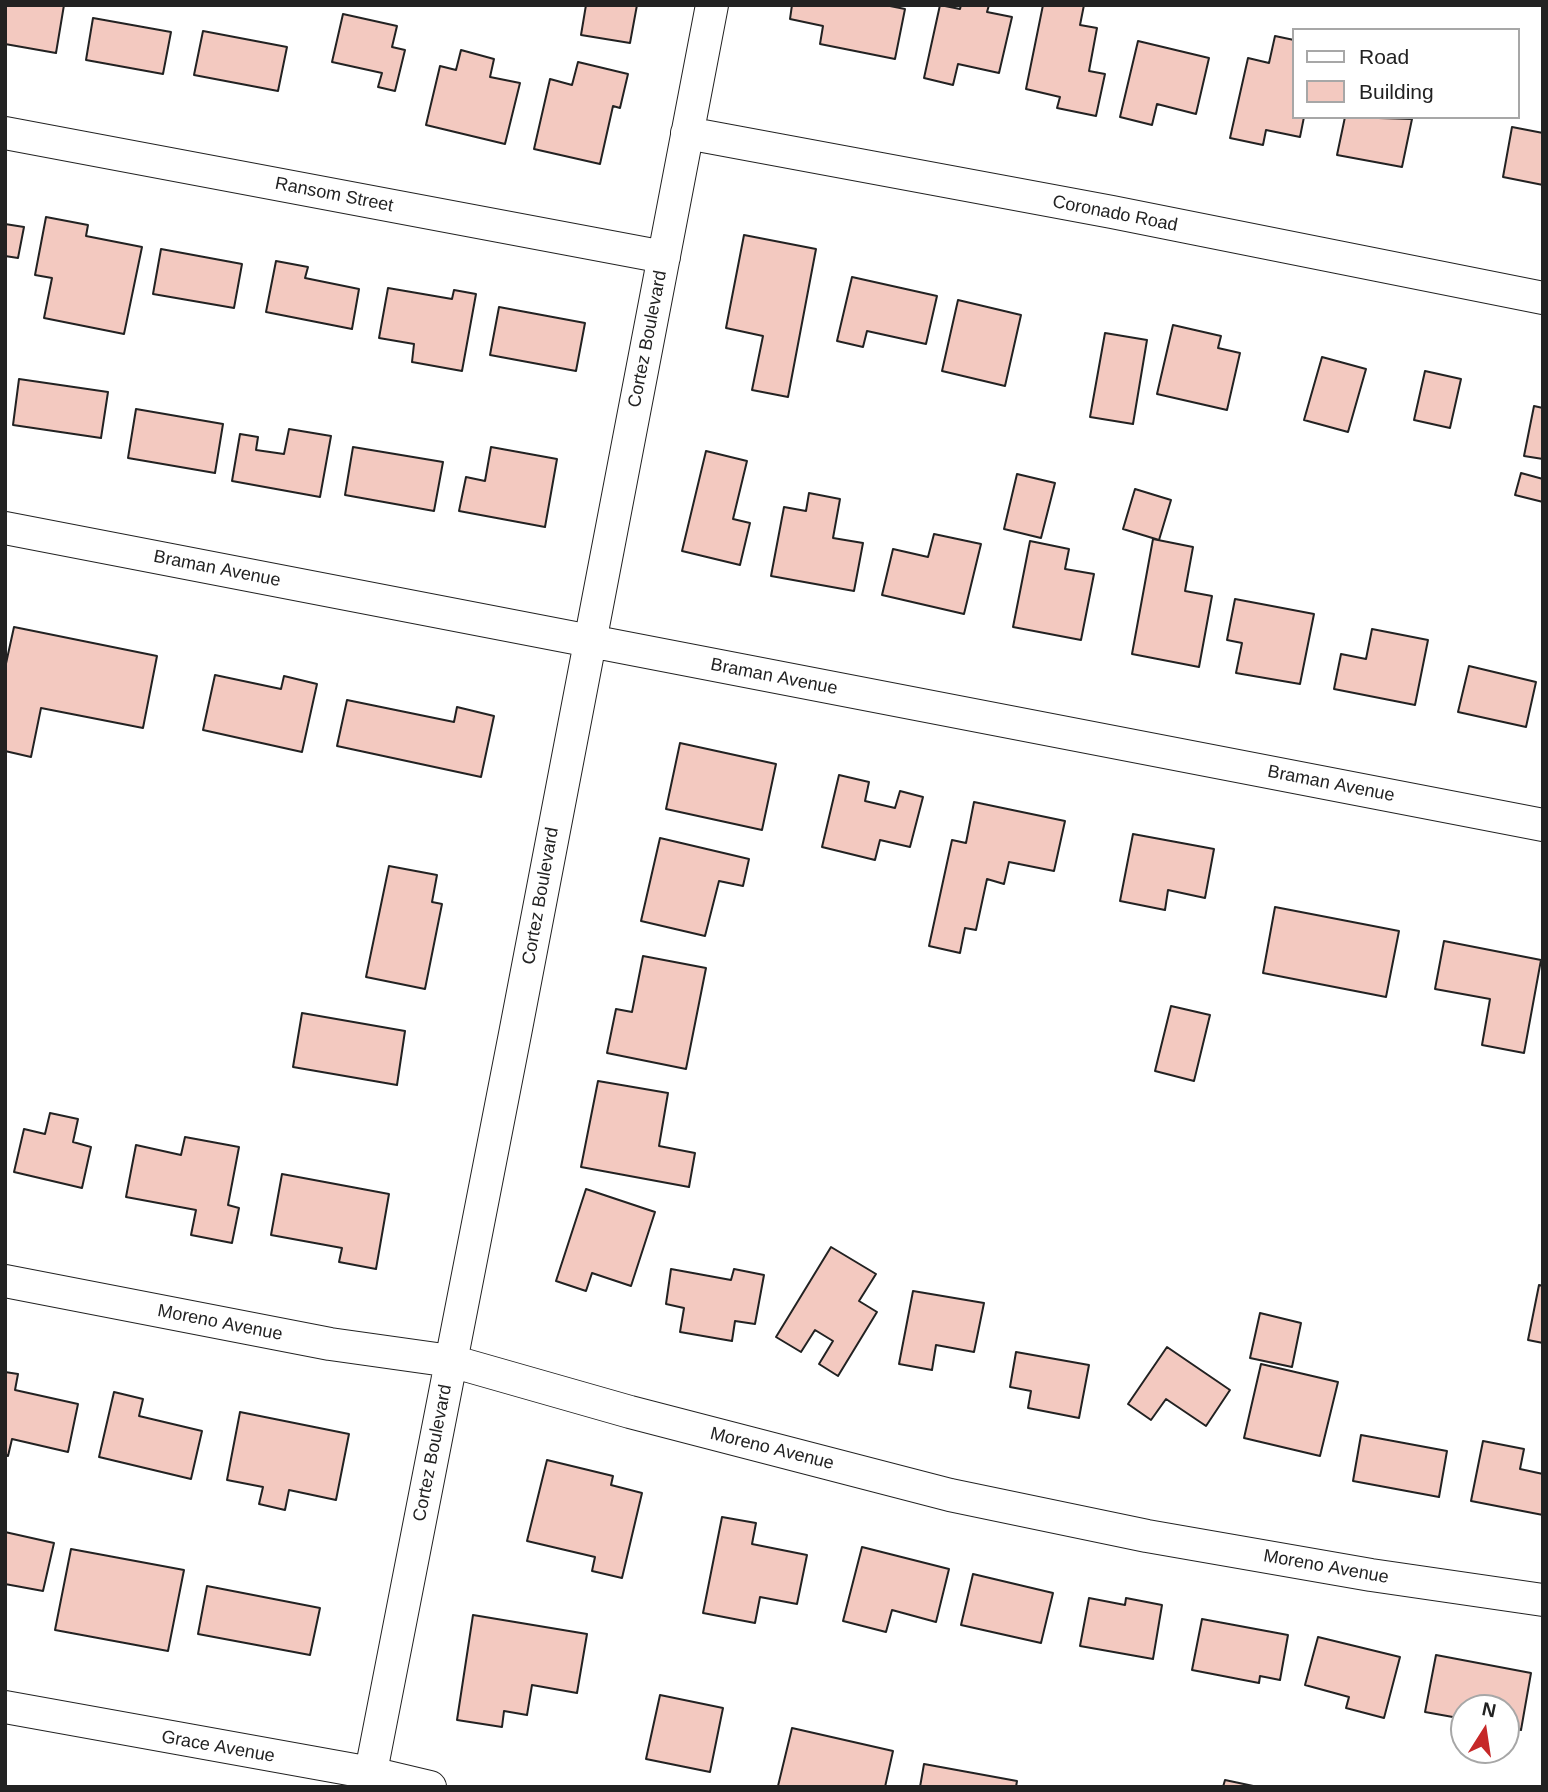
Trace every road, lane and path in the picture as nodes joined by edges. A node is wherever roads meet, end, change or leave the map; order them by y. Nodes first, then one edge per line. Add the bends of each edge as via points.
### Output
1 (712, 5) edge
2 (687, 132) junction
3 (5, 134) edge
4 (664, 257) junction
5 (1543, 298) edge
6 (5, 528) edge
7 (591, 642) junction
8 (1543, 825) edge
9 (5, 1281) edge
10 (451, 1361) junction
11 (1543, 1600) edge
12 (5, 1707) edge
13 (370, 1780) edge
14 (430, 1787) edge

1 - 2 street, Cortez Boulevard
2 - 4 street, Cortez Boulevard
2 - 5 street, Coronado Road
3 - 4 street, Ransom Street
4 - 7 street, Cortez Boulevard
6 - 7 street, Braman Avenue
7 - 8 street, Braman Avenue
7 - 10 street, Cortez Boulevard
9 - 10 street, Moreno Avenue via 330,1344
10 - 11 street, Moreno Avenue via 950,1494 1173,1540
10 - 13 street, Cortez Boulevard
12 - 13 street, Grace Avenue
13 - 14 street, Grace Avenue

